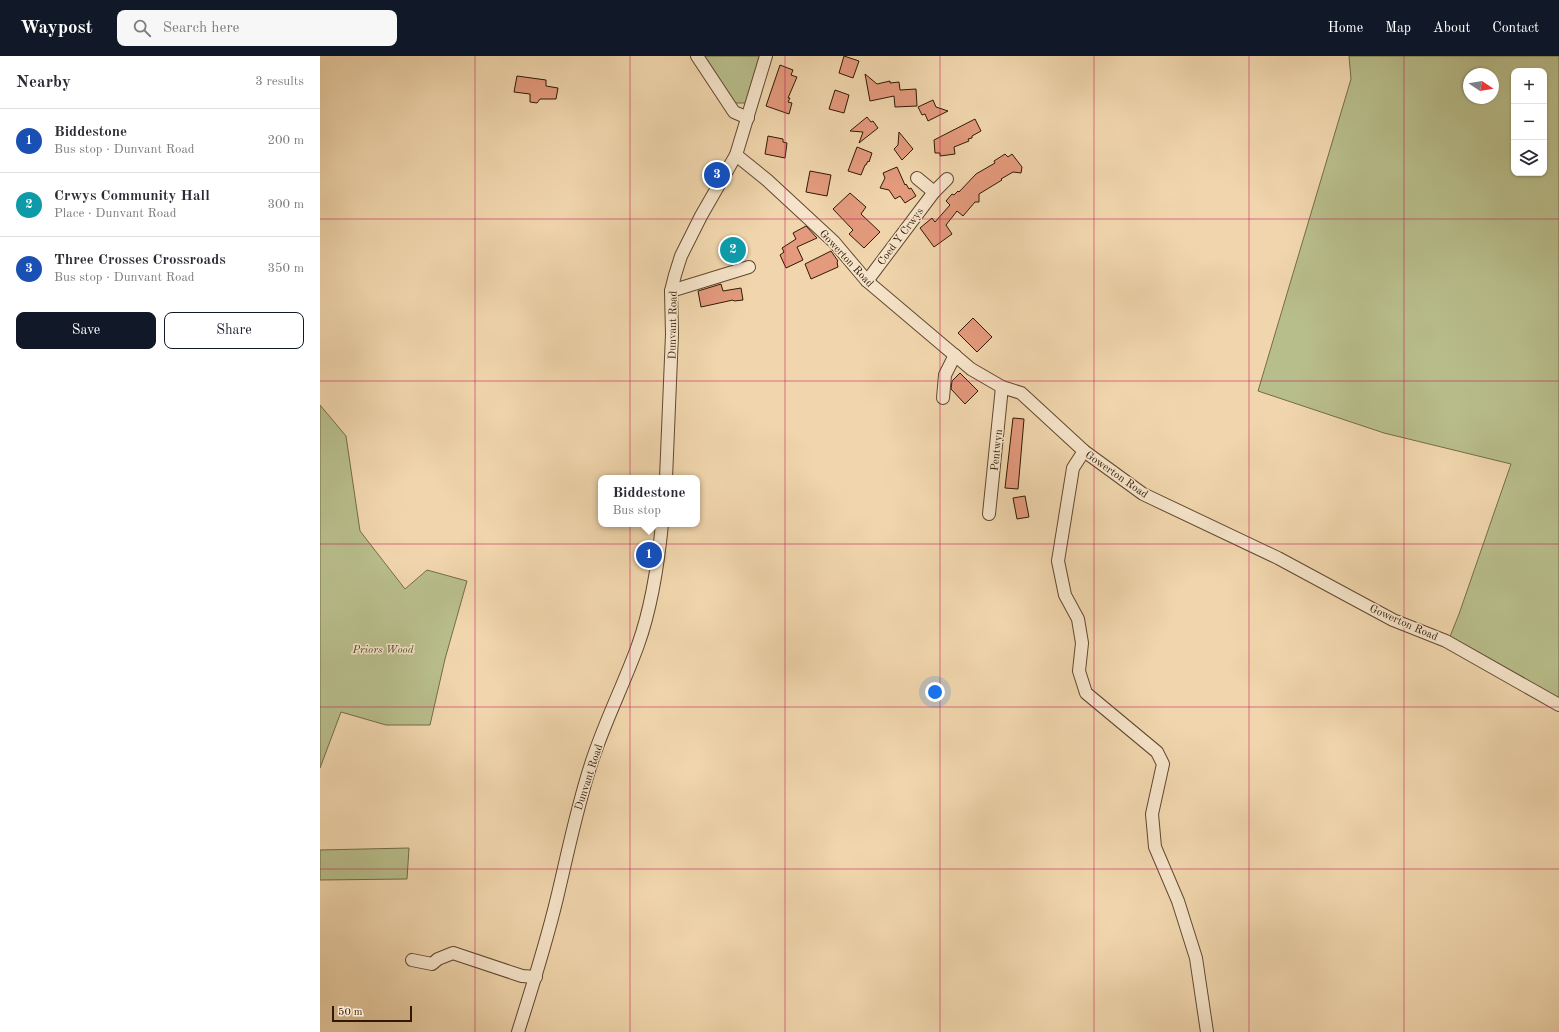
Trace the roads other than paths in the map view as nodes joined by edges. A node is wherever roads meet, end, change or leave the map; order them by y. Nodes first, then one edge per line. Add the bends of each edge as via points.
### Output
1 (697, 56) edge
2 (766, 56) edge
3 (748, 118) junction
4 (736, 155) junction
5 (917, 178) dead end
6 (947, 179) dead end
7 (934, 192) junction
8 (749, 267) dead end
9 (867, 281) junction
10 (671, 291) junction
11 (955, 355) junction
12 (1002, 387) junction
13 (943, 398) dead end
14 (1084, 451) junction
15 (666, 475) edge
16 (989, 514) dead end
17 (662, 527) edge
18 (1559, 705) edge
19 (412, 960) dead end
20 (536, 977) junction
21 (518, 1032) edge
22 (1207, 1032) edge

1 - 3 street via 734,112
2 - 3 street, Dunvant Road
3 - 4 street, Dunvant Road
4 - 9 street, Gowerton Road via 834,242
4 - 10 street, Dunvant Road via 681,256
5 - 7 street
6 - 7 street, Coed Y Crwys
7 - 9 street, Coed Y Crwys
8 - 10 street
9 - 11 street, Gowerton Road
10 - 15 street, Dunvant Road via 672,334
11 - 12 street, Gowerton Road via 971,369
11 - 13 street via 945,375
12 - 14 street, Gowerton Road via 1021,393
12 - 16 street, Pentwyn
14 - 18 street, Gowerton Road via 1143,494 1278,558 1393,620 1446,641
14 - 22 street via 1072,468 1058,561 1065,594 1078,619 1082,643 1079,672 1086,693 1157,752 1164,764 1152,814 1155,847 1178,901 1196,958
17 - 20 street, Dunvant Road via 658,562 638,644 592,760
19 - 20 street via 432,964 453,953 513,973
20 - 21 street, Dunvant Road

